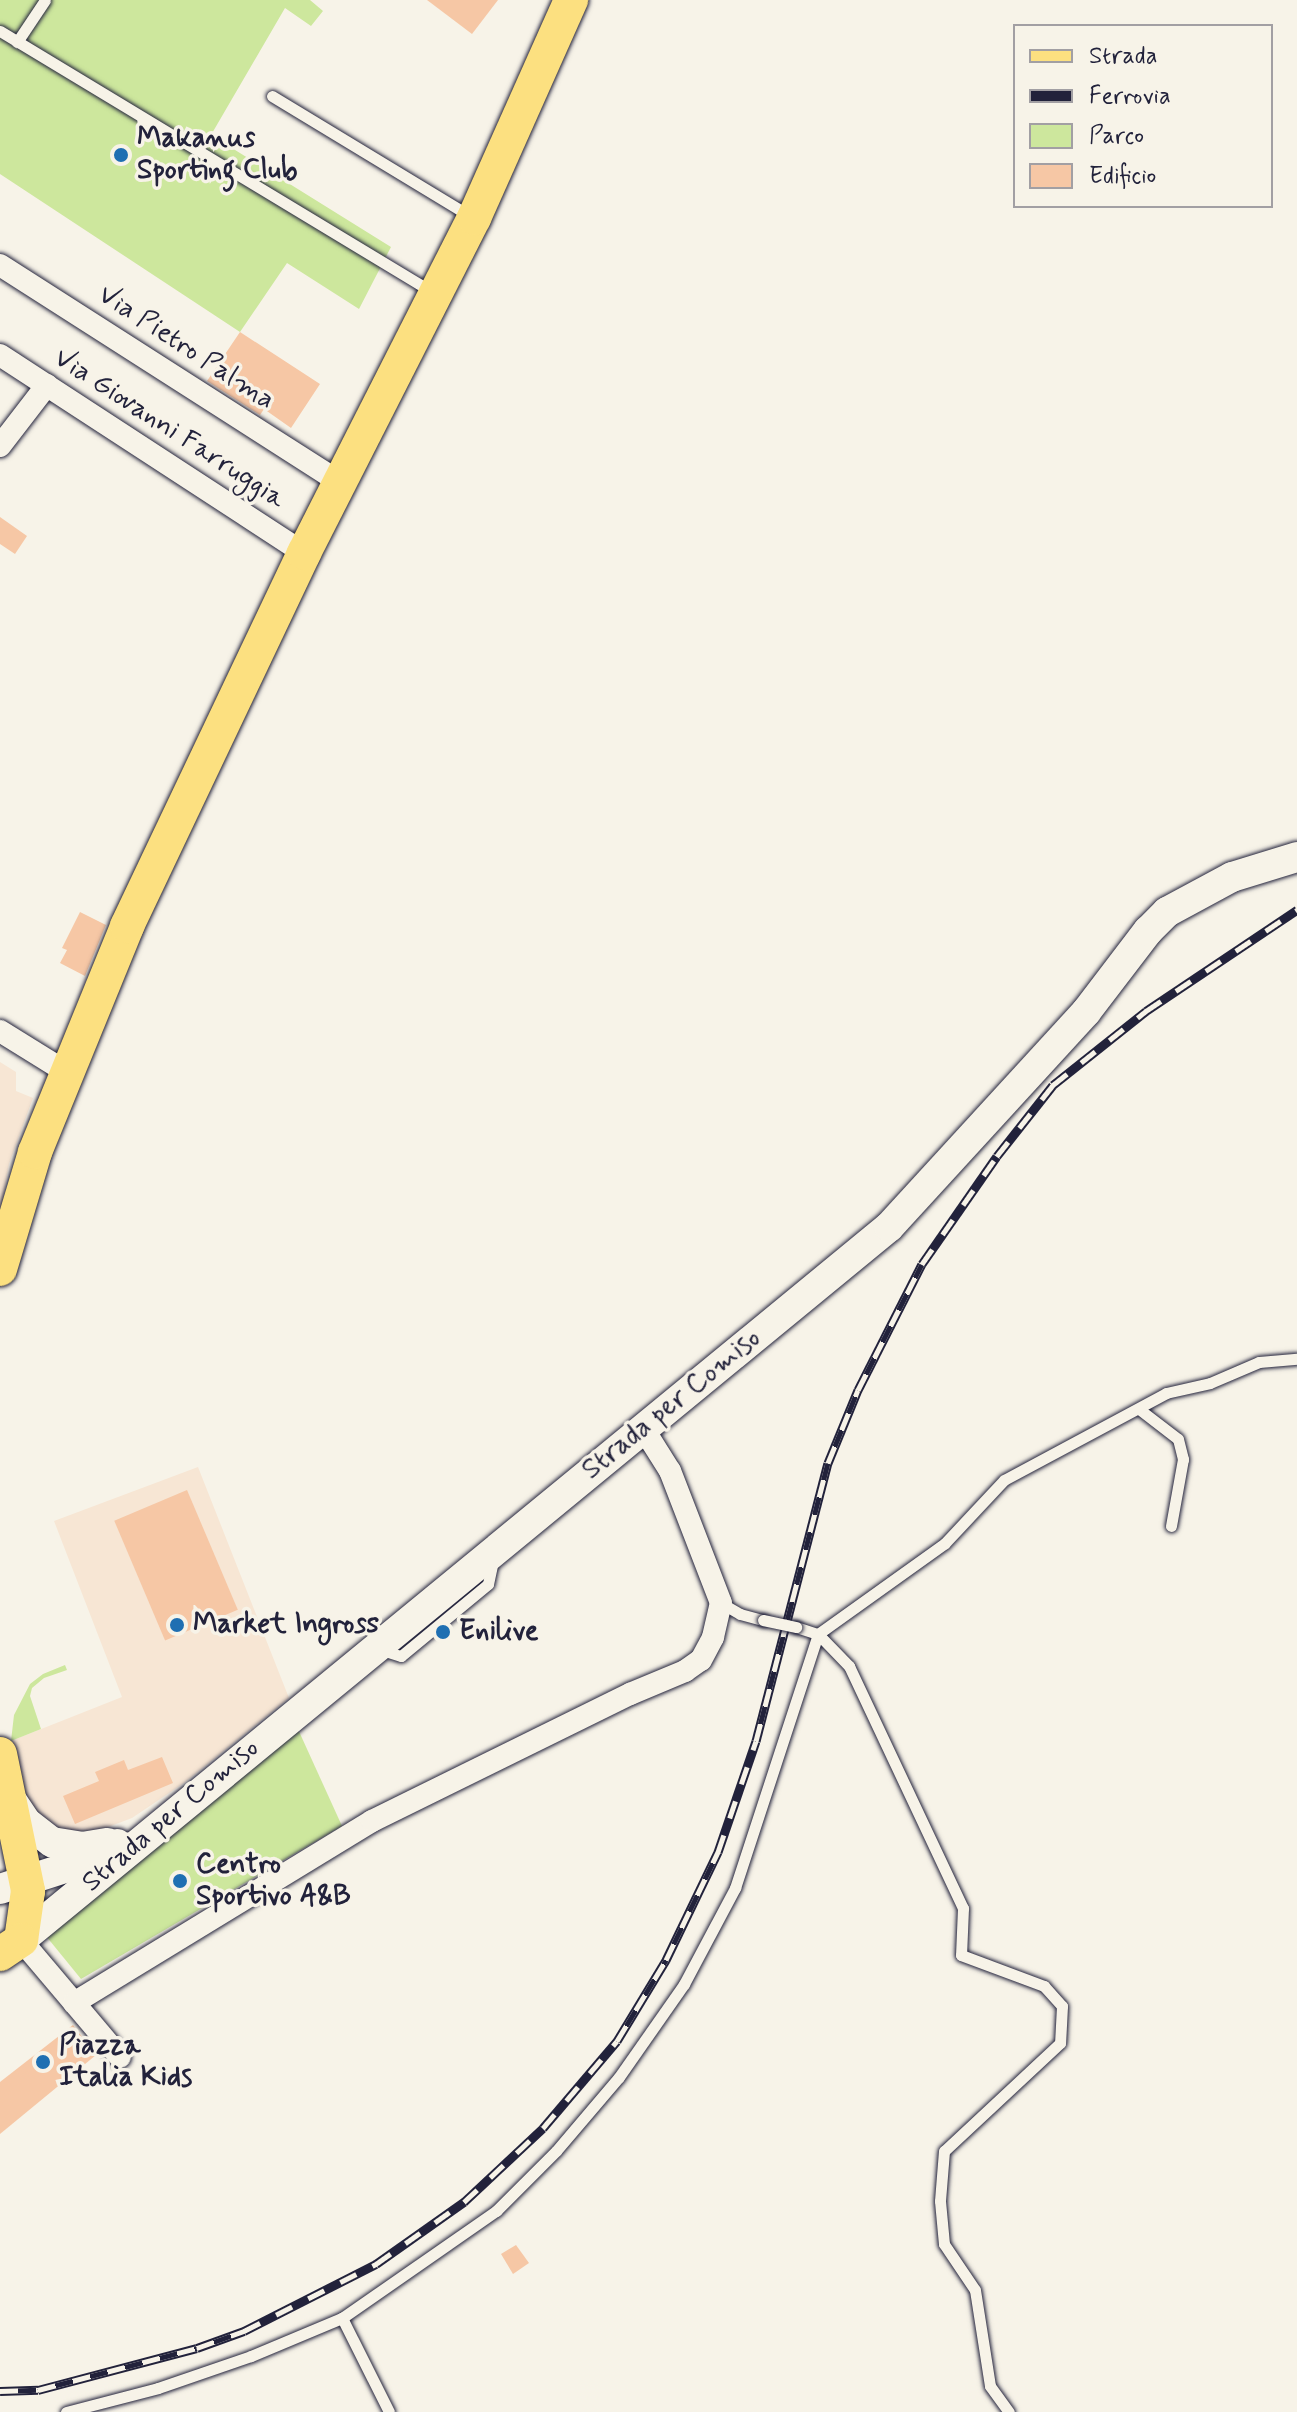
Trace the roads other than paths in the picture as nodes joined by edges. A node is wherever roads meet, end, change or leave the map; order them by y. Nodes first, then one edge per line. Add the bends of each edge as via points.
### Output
1 (45, 0) edge
2 (571, 0) edge
3 (0, 31) edge
4 (17, 42) junction
5 (272, 96) dead end
6 (474, 218) junction
7 (0, 265) edge
8 (434, 294) junction
9 (0, 355) edge
10 (47, 385) junction
11 (0, 446) edge
12 (339, 482) junction
13 (304, 553) junction
14 (1297, 857) edge
15 (0, 1031) edge
16 (66, 1072) junction
17 (0, 1269) edge
18 (1297, 1359) edge
19 (1139, 1409) junction
20 (643, 1428) junction
21 (1171, 1526) dead end
22 (721, 1603) junction
23 (818, 1634) junction
24 (0, 1754) edge
25 (194, 1796) junction
26 (10, 1798) junction
27 (129, 1837) junction
28 (9, 1888) edge
29 (10, 1949) edge
30 (74, 2003) junction
31 (120, 2057) dead end
32 (342, 2318) junction
33 (66, 2412) edge
34 (389, 2412) edge
35 (1009, 2412) edge

1 - 4 lane
2 - 6 main road
3 - 4 lane
4 - 8 lane
5 - 6 lane
6 - 8 main road
7 - 12 street, Via Pietro Palma
8 - 12 main road
9 - 10 street, Via Giovanni Farruggia
10 - 11 street
10 - 13 street, Via Giovanni Farruggia
12 - 13 main road
13 - 16 main road via 199,770
14 - 20 main road, Strada per Comiso via 1232,877 1167,912 1086,1012 926,1191
15 - 16 street
16 - 17 main road
18 - 19 lane via 1259,1362 1210,1383 1166,1393
19 - 21 lane via 1178,1439 1183,1459
19 - 23 lane via 1004,1480 945,1543
20 - 22 street via 670,1471
20 - 25 main road, Strada per Comiso
22 - 23 lane, bridge via 740,1614
22 - 30 street via 701,1660 685,1671 372,1821
23 - 32 lane via 735,1888 684,1984 619,2077 496,2211
23 - 35 lane via 849,1666 963,1908 961,1955 1044,1986 1062,2006 1060,2043 944,2151 944,2244 975,2290 990,2386
24 - 26 main road
25 - 27 main road
25 - 29 main road, Strada per Comiso
26 - 27 main road via 26,1822 52,1842 82,1847
26 - 28 main road
27 - 28 main road via 89,1859
28 - 29 main road via 27,1912
29 - 30 street
30 - 31 street
32 - 33 lane via 185,2379
32 - 34 lane

